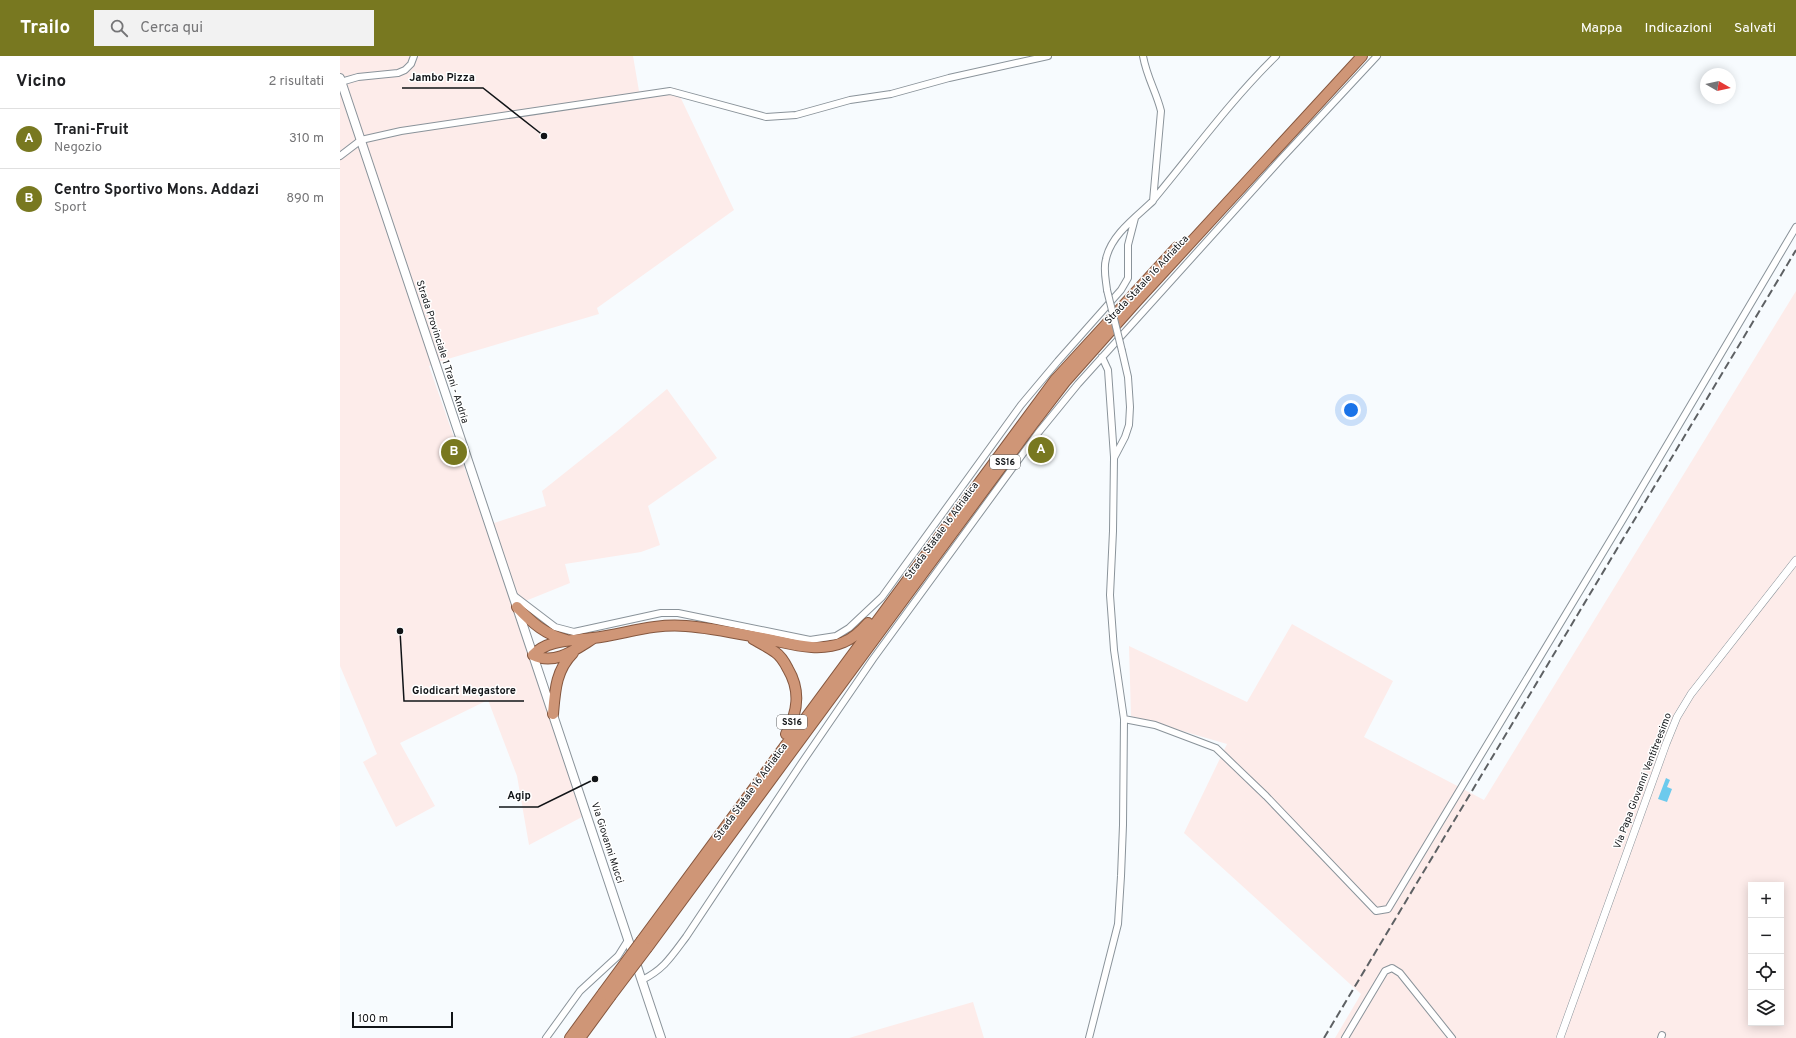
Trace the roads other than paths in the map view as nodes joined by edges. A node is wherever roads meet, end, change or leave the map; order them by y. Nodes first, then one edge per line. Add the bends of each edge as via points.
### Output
1 (414, 56) edge
2 (1048, 56) edge
3 (1143, 56) edge
4 (1276, 56) edge
5 (1354, 56) edge
6 (1362, 56) edge
7 (1377, 56) edge
8 (341, 80) edge
9 (361, 140) junction
10 (340, 156) edge
11 (1153, 201) junction
12 (1135, 218) junction
13 (1796, 226) edge
14 (1102, 357) junction
15 (1114, 458) junction
16 (1796, 560) edge
17 (898, 591) junction
18 (513, 594) junction
19 (517, 608) junction
20 (746, 636) junction
21 (574, 644) junction
22 (533, 655) junction
23 (553, 714) junction
24 (1124, 719) junction
25 (733, 816) junction
26 (628, 940) junction
27 (644, 944) junction
28 (642, 980) junction
29 (606, 995) junction
30 (546, 1038) edge
31 (570, 1038) edge
32 (580, 1038) edge
33 (586, 1038) edge
34 (661, 1038) edge
35 (1089, 1038) edge
36 (1345, 1038) edge
37 (1452, 1038) edge
38 (1560, 1038) edge

1 - 8 street via 411,64 398,73
2 - 9 street via 891,94 850,100 796,115 766,117 670,91 401,131
3 - 11 street via 1148,80 1161,111
4 - 11 street via 1220,117
5 - 17 highway, Strada Statale 16 Adriatica / SS16 via 1055,380
6 - 27 highway, Strada Statale 16 Adriatica / SS16 via 1065,382
7 - 14 street
8 - 9 main road, Strada Provinciale 1 Trani - Andria
9 - 10 street
9 - 18 main road, Strada Provinciale 1 Trani - Andria
11 - 12 street
12 - 15 street, bridge via 1111,245 1106,259 1107,290 1128,377 1129,419 1125,437
12 - 18 street via 1128,245 1128,278 1121,290 1021,405 882,597 850,628 836,636 810,640 696,616 661,613 574,632 555,627
13 - 24 street via 1388,909 1376,911 1266,796 1216,748 1155,726
14 - 15 street via 1108,370
14 - 28 street via 1038,433 874,659 686,937 666,964
15 - 24 street via 1110,595 1114,650
16 - 38 street, Via Papa Giovanni Ventitreesimo via 1691,694 1677,718
17 - 20 highway, SS16 via 855,636 843,642 815,647
17 - 25 highway, Strada Statale 16 Adriatica / SS16
18 - 19 main road, Strada Provinciale 1 Trani - Andria
19 - 21 highway via 546,632
19 - 22 main road, Strada Provinciale 1 Trani - Andria
20 - 21 highway, SS16 via 685,626 656,626
20 - 25 highway, SS16 via 776,652 785,663 793,676 797,706 786,735 750,784
21 - 22 highway, SS16 via 545,646
21 - 22 highway, SS16 via 559,658 550,660
21 - 23 highway, SS16 via 555,686
22 - 23 main road, Via Giovanni Mucci
23 - 26 main road, Via Giovanni Mucci
24 - 35 street via 1123,824 1118,924
25 - 27 highway, Strada Statale 16 Adriatica / SS16
26 - 28 main road, Via Giovanni Mucci
26 - 30 street via 618,956 580,992
27 - 29 highway, Strada Statale 16 Adriatica / SS16, bridge
28 - 34 main road, Via Giovanni Mucci
29 - 31 highway, Strada Statale 16 Adriatica / SS16
29 - 32 highway, Strada Statale 16 Adriatica / SS16
29 - 33 highway, SS16
36 - 37 street via 1385,971 1392,968 1400,972

